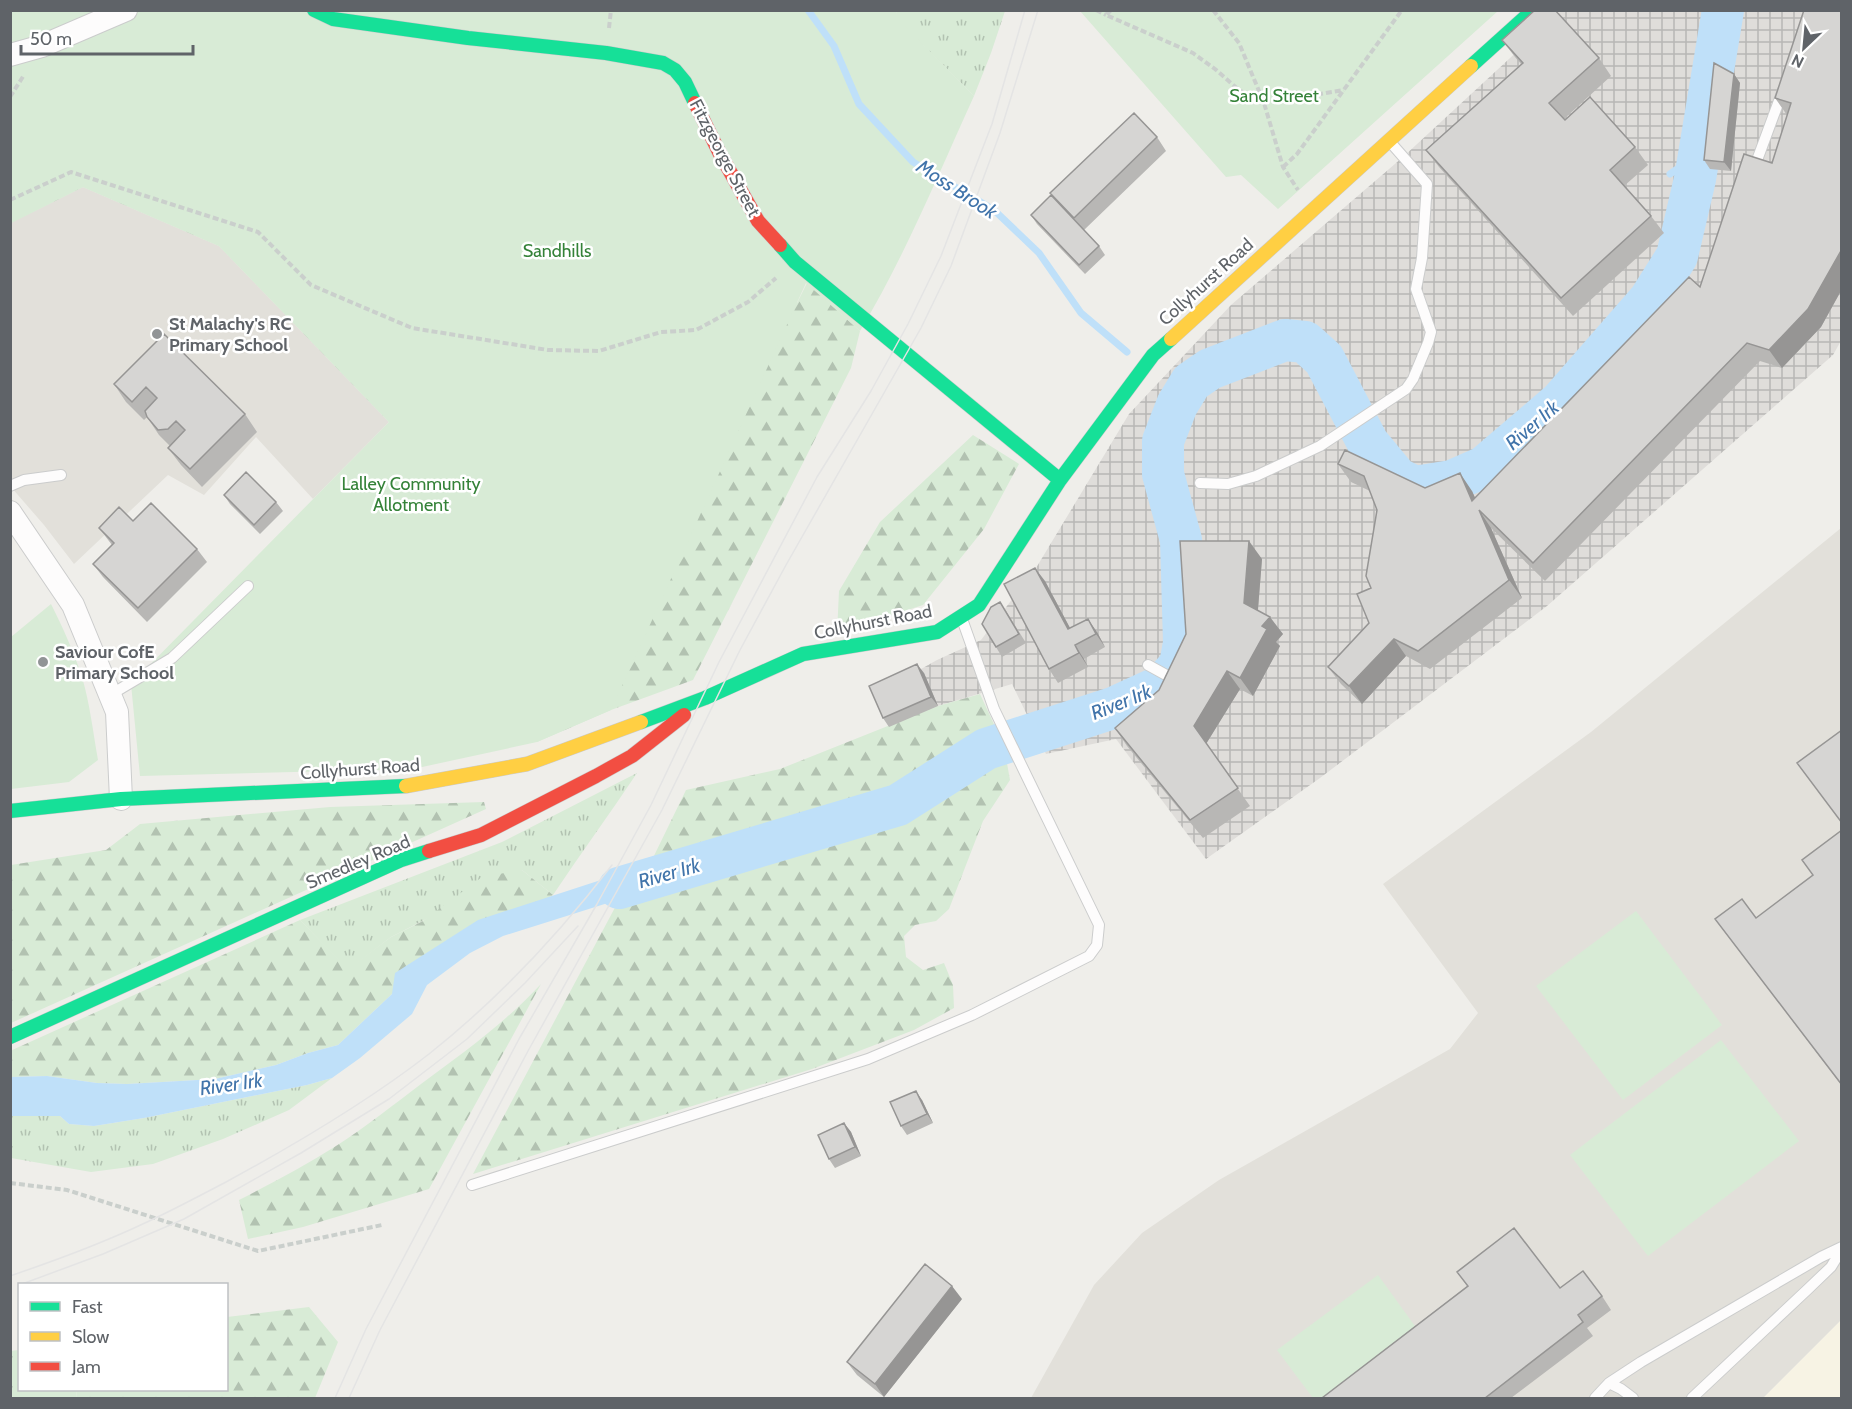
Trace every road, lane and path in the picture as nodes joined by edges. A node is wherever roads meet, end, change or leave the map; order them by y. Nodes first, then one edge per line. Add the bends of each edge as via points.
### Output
1 (126, 10) edge
2 (314, 10) edge
3 (1096, 10) edge
4 (1111, 10) edge
5 (1213, 10) edge
6 (1402, 10) edge
7 (1533, 10) edge
8 (1106, 15) junction
9 (10, 55) edge
10 (1787, 78) edge
11 (1344, 90) junction
12 (1264, 103) junction
13 (1389, 140) junction
14 (1283, 167) junction
15 (1751, 178) edge
16 (10, 200) edge
17 (1309, 212) junction
18 (795, 262) junction
19 (61, 475) dead end
20 (1060, 480) junction
21 (1200, 483) dead end
22 (10, 486) edge
23 (10, 512) edge
24 (248, 586) dead end
25 (961, 616) junction
26 (1148, 665) dead end
27 (1183, 683) edge
28 (110, 695) junction
29 (705, 698) junction
30 (121, 799) junction
31 (10, 811) edge
32 (10, 1037) edge
33 (10, 1183) edge
34 (472, 1185) dead end
35 (382, 1225) dead end
36 (1842, 1248) edge
37 (1609, 1383) junction
38 (1706, 1386) junction
39 (1595, 1398) edge
40 (1634, 1398) edge
41 (1692, 1398) edge
42 (1706, 1398) edge

1 - 9 street via 42,46
2 - 18 street, Fitzgeorge Street via 333,19 663,63 685,82 758,221
3 - 8 path
4 - 8 path
5 - 12 path via 1239,43
6 - 11 path
7 - 13 street, Collyhurst Road
8 - 12 path via 1193,53 1239,90
10 - 15 lane
11 - 12 path
11 - 14 path
12 - 14 path
13 - 17 street, Collyhurst Road
13 - 21 lane via 1427,184 1416,289 1431,332 1413,379 1406,389 1320,446 1256,476 1228,484
14 - 17 path
16 - 18 path via 72,172 258,232 311,285 412,328 548,350 599,351 661,332 696,330 748,302
17 - 20 street, Collyhurst Road via 1153,355
18 - 20 street, Fitzgeorge Street
19 - 22 lane
20 - 25 street, Collyhurst Road via 979,605
23 - 28 street via 73,605
24 - 28 lane via 172,658
25 - 29 street, Collyhurst Road via 937,632 803,654
25 - 34 lane via 994,709 1100,925 1097,945 1089,956 972,1015 868,1059
26 - 27 lane
28 - 30 street via 117,712
29 - 30 street, Collyhurst Road via 527,764 396,788
29 - 32 street, Smedley Road via 632,756 481,835 401,860
30 - 31 street, Collyhurst Road
33 - 35 path via 67,1190 258,1251
36 - 37 lane
36 - 38 lane via 1831,1267
37 - 39 lane
37 - 40 lane
38 - 41 lane
38 - 42 lane

